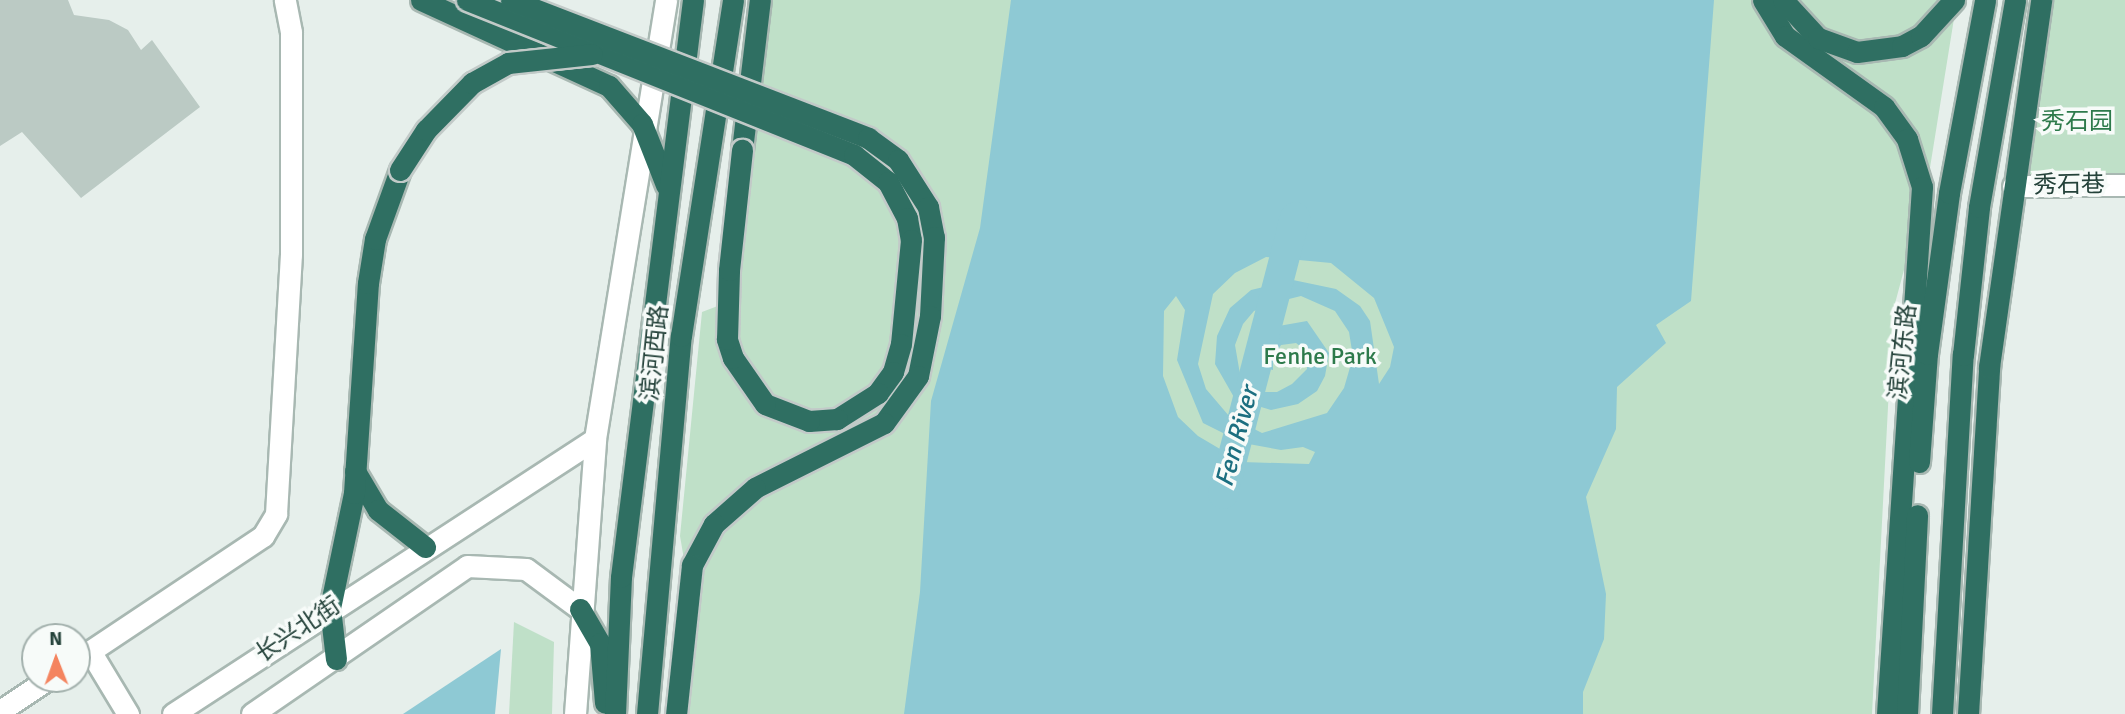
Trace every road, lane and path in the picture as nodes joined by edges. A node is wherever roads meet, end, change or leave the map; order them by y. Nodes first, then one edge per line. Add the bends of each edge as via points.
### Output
1 (285, 0) edge
2 (421, 0) edge
3 (467, 0) edge
4 (511, 0) edge
5 (666, 0) edge
6 (693, 0) edge
7 (733, 0) edge
8 (760, 0) edge
9 (1763, 0) edge
10 (1783, 0) edge
11 (1954, 0) edge
12 (1985, 0) edge
13 (2015, 0) edge
14 (2041, 0) edge
15 (606, 54) junction
16 (642, 124) junction
17 (2125, 185) edge
18 (2013, 186) junction
19 (668, 189) junction
20 (2004, 254) junction
21 (1961, 401) junction
22 (595, 439) junction
23 (355, 471) junction
24 (425, 547) junction
25 (330, 608) junction
26 (580, 609) junction
27 (91, 651) edge
28 (336, 659) junction
29 (91, 666) edge
30 (27, 693) edge
31 (0, 711) edge
32 (128, 714) edge
33 (173, 714) edge
34 (252, 714) edge
35 (575, 714) edge
36 (606, 714) edge
37 (615, 714) edge
38 (647, 714) edge
39 (676, 714) edge
40 (1887, 714) edge
41 (1907, 714) edge
42 (1942, 714) edge
43 (1968, 714) edge

1 - 27 street via 291,32 291,254 276,514 263,536
2 - 16 highway via 609,86
3 - 15 highway, bridge
4 - 39 highway, bridge via 868,138 898,160 928,207 934,237 930,316 918,376 901,407 884,423 755,488 713,524 692,565
5 - 16 street
6 - 19 highway, 滨河西路
7 - 38 highway, 滨河西路 via 681,336
8 - 15 highway, bridge via 742,150 729,270 727,339 733,358 765,404 809,421 837,419 878,393 893,372 901,344 911,240 899,198 871,164 855,155
9 - 40 highway via 1785,36 1884,107 1916,156 1922,222
10 - 11 highway via 1818,38 1857,52 1880,52 1921,36
12 - 41 highway, 滨河东路 via 1949,193 1927,355
13 - 21 highway via 1979,207
14 - 18 highway
15 - 23 highway, bridge via 559,54 508,63 472,83 426,130 400,170 375,239 368,283
16 - 19 highway
16 - 22 street
17 - 18 street, 秀石巷
18 - 20 highway
19 - 37 highway, 滨河西路 via 621,577
20 - 21 highway
20 - 43 highway via 1989,367
21 - 42 highway
22 - 24 street, 长兴北街
22 - 26 street
23 - 24 highway via 378,510
23 - 25 highway
24 - 25 street, 长兴北街
25 - 28 highway
25 - 33 street, 长兴北街
26 - 28 street, 长兴北街 via 526,569 467,566
26 - 35 street
26 - 36 highway via 600,643
28 - 34 street, 长兴北街
29 - 32 street
30 - 31 street

